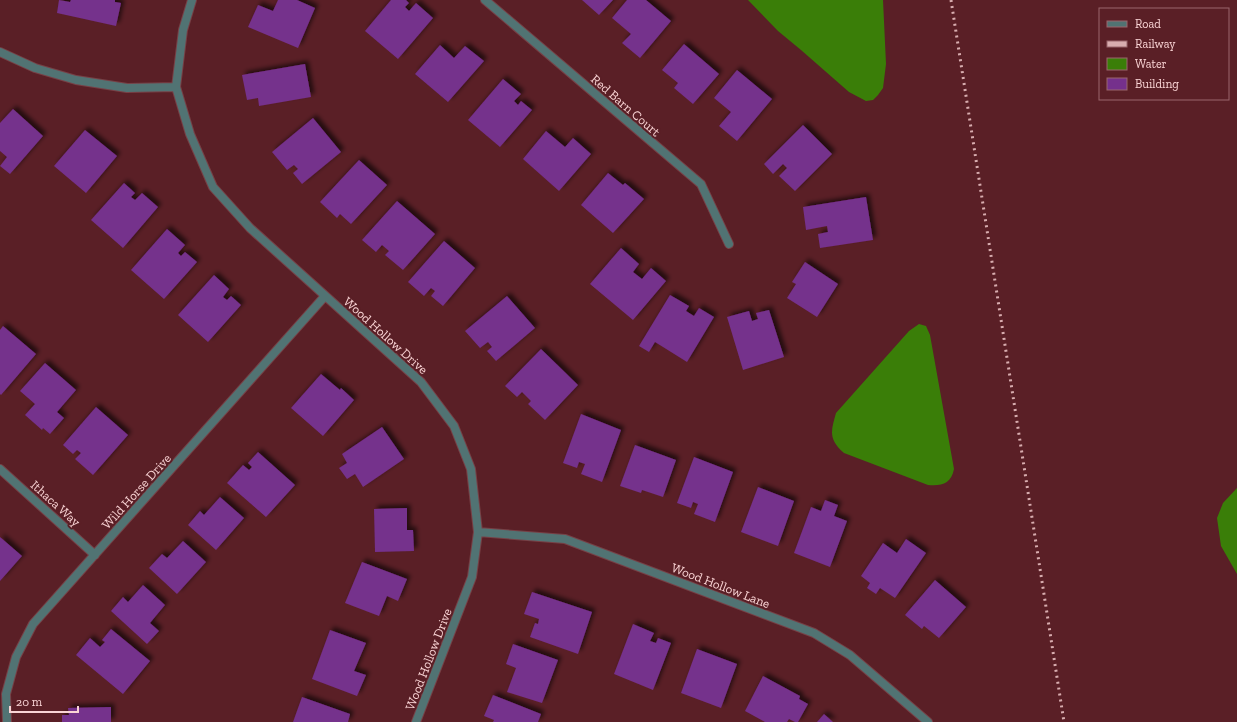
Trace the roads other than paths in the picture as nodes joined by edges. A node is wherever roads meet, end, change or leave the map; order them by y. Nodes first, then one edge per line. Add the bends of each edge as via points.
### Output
1 (192, 0) edge
2 (486, 0) edge
3 (0, 52) edge
4 (176, 87) junction
5 (729, 244) dead end
6 (325, 296) junction
7 (0, 469) edge
8 (478, 532) junction
9 (95, 554) junction
10 (7, 722) edge
11 (416, 722) edge
12 (928, 722) edge

1 - 4 street, Wood Hollow Drive via 183,30
2 - 5 street, Red Barn Court via 701,184
3 - 4 street via 36,68 76,80 127,88
4 - 6 street, Wood Hollow Drive via 190,134 213,187 250,228
6 - 8 street, Wood Hollow Drive via 421,382 454,426 471,469
6 - 9 street, Wild Horse Drive
7 - 9 street, Ithaca Way
8 - 11 street, Wood Hollow Drive via 472,577
8 - 12 street, Wood Hollow Lane via 565,539 814,633 850,655
9 - 10 street, Wild Horse Drive via 33,624 16,657 6,694

